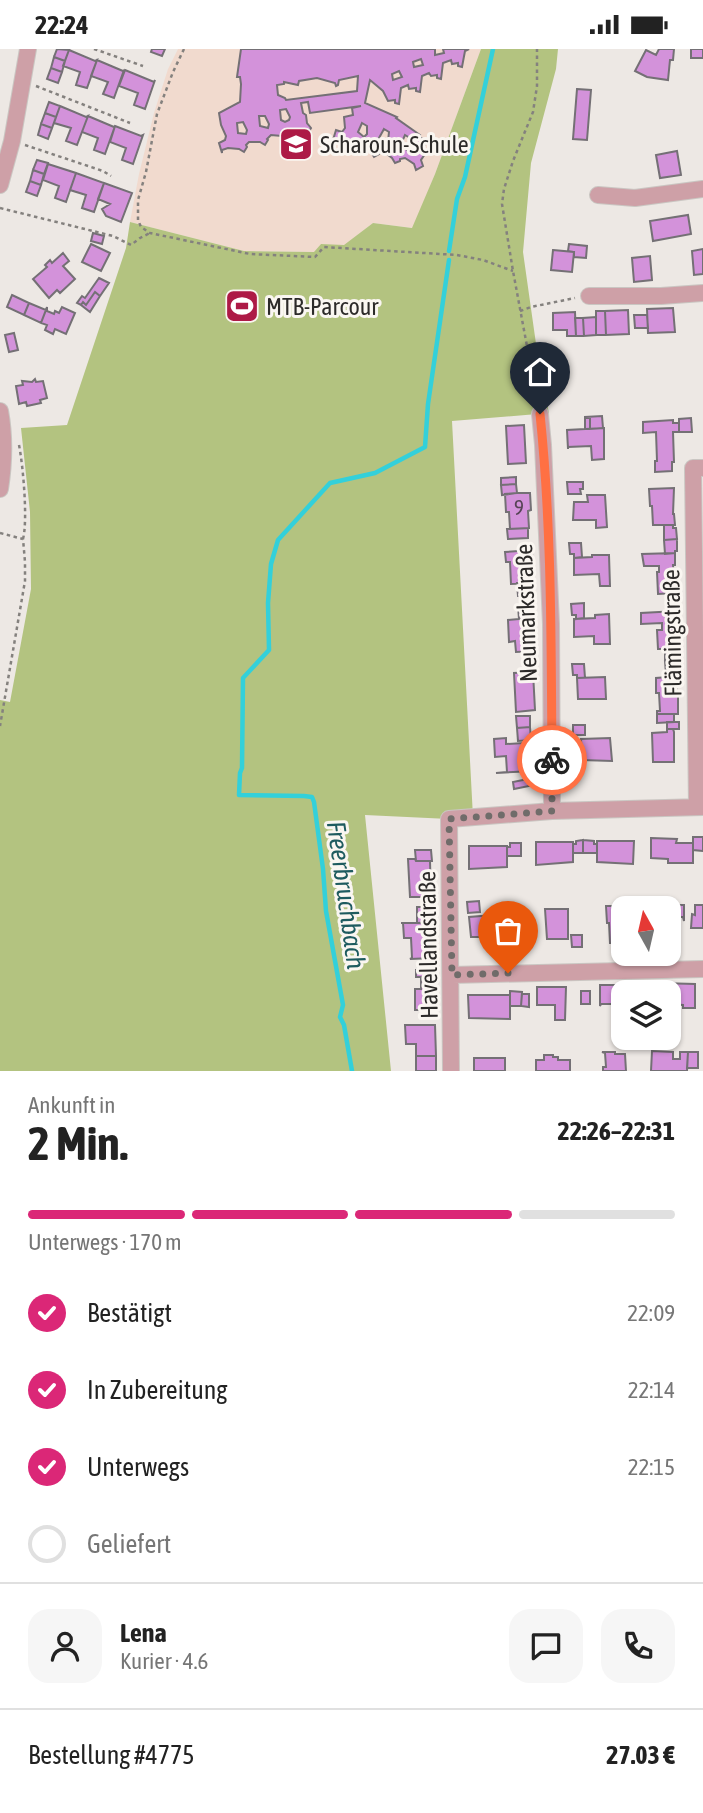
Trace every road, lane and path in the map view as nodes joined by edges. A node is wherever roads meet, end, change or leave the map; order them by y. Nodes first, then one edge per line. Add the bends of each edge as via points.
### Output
1 (28, 49) edge
2 (94, 49) edge
3 (184, 49) edge
4 (537, 49) edge
5 (143, 66) dead end
6 (22, 84) junction
7 (130, 123) dead end
8 (12, 141) junction
9 (111, 176) dead end
10 (0, 185) edge
11 (703, 189) edge
12 (598, 195) dead end
13 (0, 208) edge
14 (150, 233) junction
15 (513, 271) junction
16 (703, 293) edge
17 (589, 296) joint
18 (520, 311) junction
19 (0, 411) edge
20 (540, 414) joint
21 (4, 433) junction
22 (703, 468) edge
23 (0, 489) edge
24 (0, 533) edge
25 (23, 539) junction
26 (0, 726) edge
27 (700, 807) edge
28 (552, 811) junction
29 (703, 969) edge
30 (452, 975) junction
31 (451, 1071) edge

1 - 6 street
2 - 5 path
3 - 14 path via 157,114 138,200 138,220
4 - 15 path via 533,112 502,204
6 - 7 path
6 - 8 street
8 - 9 path
8 - 10 street
11 - 12 street via 635,198
13 - 14 path via 113,236 131,245
14 - 15 path via 250,254 315,257 324,247 457,255
15 - 18 path
16 - 17 street
17 - 18 path
18 - 20 path
19 - 21 street
20 - 28 street, Neumarkstraße via 551,624
21 - 23 street
21 - 25 path via 17,436 20,451
22 - 27 street, Flämingstraße via 693,468
24 - 25 path
25 - 26 path via 25,581
27 - 28 street
28 - 30 street, Havellandstraße via 449,819
29 - 30 street
30 - 31 street, Havellandstraße

